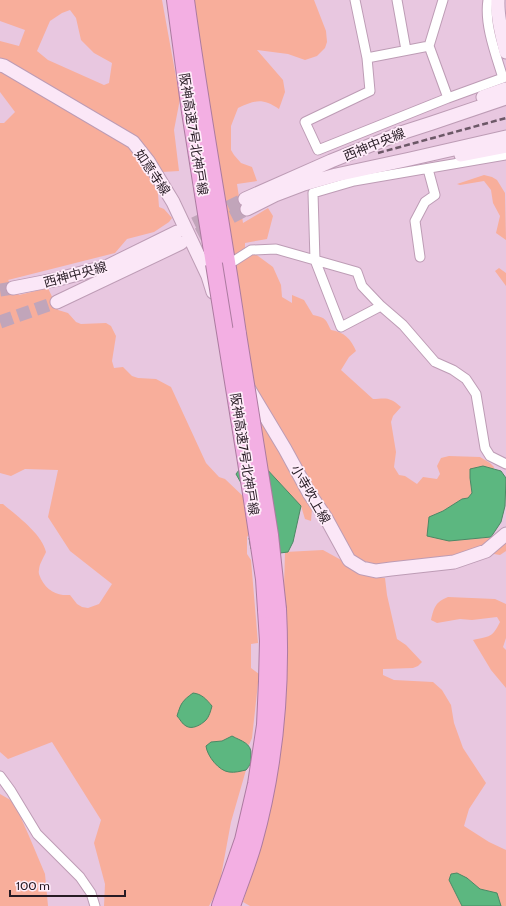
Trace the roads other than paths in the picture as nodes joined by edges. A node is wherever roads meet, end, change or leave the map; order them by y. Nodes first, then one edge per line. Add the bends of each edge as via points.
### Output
1 (175, 0) edge
2 (186, 0) edge
3 (355, 0) edge
4 (397, 0) edge
5 (443, 0) edge
6 (488, 0) edge
7 (498, 0) edge
8 (429, 46) junction
9 (406, 50) junction
10 (506, 52) edge
11 (367, 58) junction
12 (0, 65) edge
13 (506, 89) edge
14 (448, 98) junction
15 (506, 98) edge
16 (506, 137) edge
17 (506, 146) edge
18 (467, 150) junction
19 (506, 155) edge
20 (331, 162) junction
21 (428, 169) junction
22 (420, 257) dead end
23 (315, 260) junction
24 (234, 261) dead end
25 (211, 270) junction
26 (13, 288) tunnel mouth
27 (57, 302) tunnel mouth
28 (381, 306) junction
29 (506, 464) edge
30 (506, 533) edge
31 (272, 609) junction
32 (0, 776) edge
33 (95, 906) edge
34 (220, 906) edge
35 (232, 906) edge

1 - 25 highway, 阪神高速7号北神戸線
2 - 31 highway, 阪神高速7号北神戸線, bridge via 269,528
3 - 11 street
4 - 9 street
5 - 8 street
6 - 14 street via 488,24 503,78
7 - 10 street via 501,34
8 - 9 street
8 - 14 street
9 - 11 street
11 - 14 street via 370,91 305,122 318,150
12 - 25 street, 如意寺線 via 133,142 174,202
13 - 20 street via 415,123
15 - 20 street, 西神中央線 via 401,133
16 - 18 street
17 - 18 street
18 - 20 street, 西神中央線 via 336,175 246,204
19 - 21 street
21 - 22 street via 435,195 424,202 415,221
21 - 23 street via 354,181 312,193
23 - 24 street via 276,249 251,250
23 - 28 street via 357,272 362,286
23 - 28 street via 341,327
25 - 30 street, 小寺吹上線 via 226,328 244,381 349,560 362,568 376,571 454,562 486,551
25 - 31 highway, 阪神高速7号北神戸線, bridge via 264,579
26 - 27 street, 西神中央線 via 108,266 179,237
28 - 29 street via 403,325 435,362 466,379 476,394 485,448 490,456
31 - 34 highway, 阪神高速7号北神戸線 via 268,641 265,725 256,784 243,840
31 - 35 highway, 阪神高速7号北神戸線 via 279,640 276,726 268,785 254,843
32 - 33 street via 37,834 80,877 91,893

